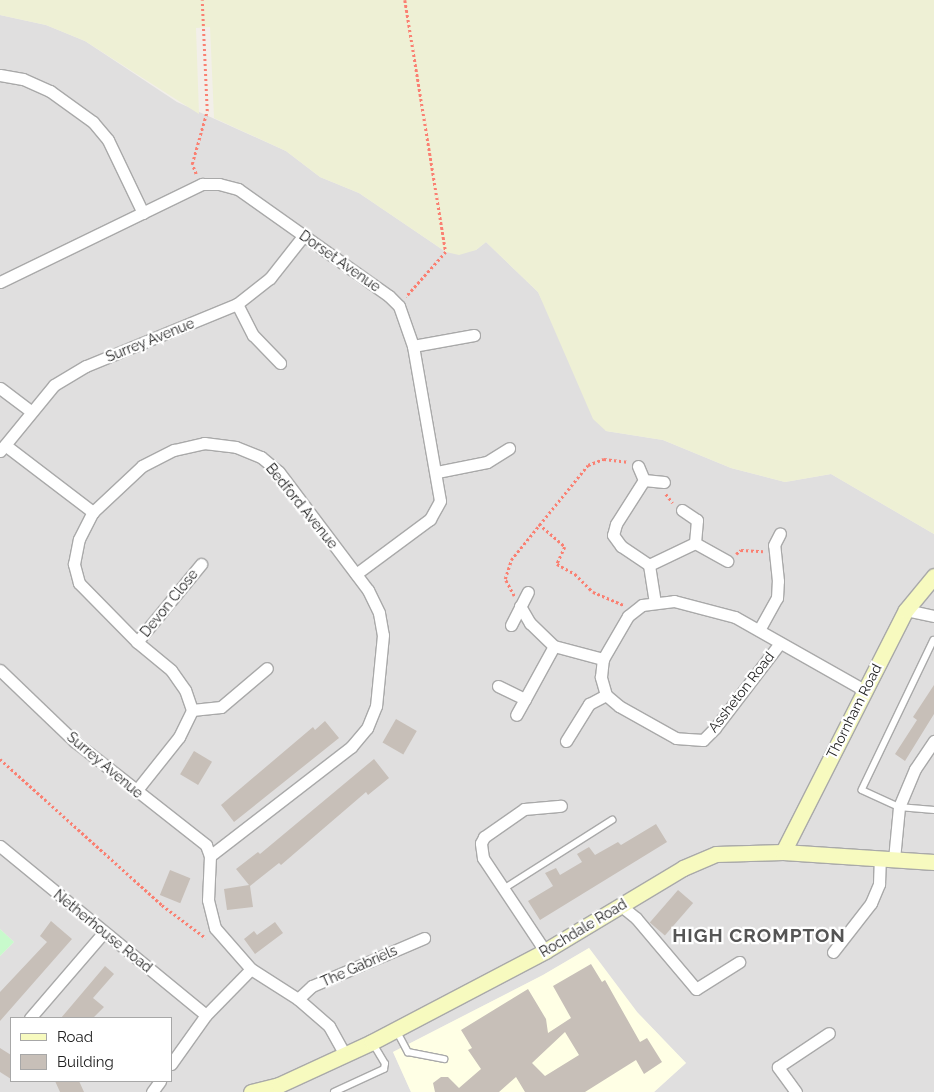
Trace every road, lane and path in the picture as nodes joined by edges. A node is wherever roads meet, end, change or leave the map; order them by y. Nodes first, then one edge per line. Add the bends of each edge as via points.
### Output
1 (202, 0) edge
2 (405, 0) edge
3 (0, 75) edge
4 (202, 184) junction
5 (143, 213) junction
6 (304, 236) junction
7 (0, 282) edge
8 (238, 304) junction
9 (399, 306) junction
10 (474, 335) dead end
11 (413, 346) junction
12 (280, 363) dead end
13 (0, 388) edge
14 (30, 411) junction
15 (2, 448) edge
16 (509, 448) dead end
17 (638, 466) joint
18 (437, 472) junction
19 (644, 480) junction
20 (664, 482) joint
21 (682, 510) joint
22 (93, 512) junction
23 (539, 524) junction
24 (780, 533) dead end
25 (695, 543) junction
26 (775, 549) junction
27 (727, 561) joint
28 (201, 564) dead end
29 (649, 565) junction
30 (356, 574) junction
31 (934, 576) edge
32 (528, 592) dead end
33 (655, 601) junction
34 (520, 606) junction
35 (906, 610) junction
36 (633, 612) junction
37 (934, 616) edge
38 (511, 625) dead end
39 (759, 630) junction
40 (934, 640) edge
41 (137, 642) junction
42 (780, 643) junction
43 (554, 646) junction
44 (603, 659) junction
45 (267, 668) dead end
46 (0, 670) edge
47 (498, 686) dead end
48 (864, 690) junction
49 (606, 696) junction
50 (525, 699) junction
51 (192, 710) junction
52 (516, 714) dead end
53 (566, 740) dead end
54 (934, 741) edge
55 (0, 759) edge
56 (136, 791) junction
57 (561, 806) dead end
58 (899, 807) junction
59 (934, 810) edge
60 (612, 820) dead end
61 (0, 846) edge
62 (784, 852) junction
63 (210, 856) junction
64 (887, 859) junction
65 (934, 862) edge
66 (505, 888) junction
67 (620, 905) junction
68 (104, 932) junction
69 (424, 938) dead end
70 (210, 940) dead end
71 (546, 951) junction
72 (833, 952) dead end
73 (739, 962) dead end
74 (251, 969) junction
75 (298, 999) junction
76 (206, 1015) junction
77 (31, 1017) edge
78 (397, 1029) junction
79 (829, 1032) dead end
80 (372, 1042) junction
81 (345, 1055) junction
82 (444, 1059) dead end
83 (172, 1063) edge
84 (251, 1092) edge
85 (334, 1092) edge
86 (796, 1092) edge

1 - 4 path via 207,111 192,164
2 - 9 path via 446,252
3 - 5 street via 23,78 50,91 93,122 108,140
4 - 5 street
4 - 6 street, Dorset Avenue via 238,189
5 - 7 street
6 - 8 street, Surrey Avenue via 270,278
6 - 9 street, Dorset Avenue
8 - 12 street via 253,335
8 - 14 street, Surrey Avenue via 86,366 54,385
9 - 11 street
10 - 11 street
11 - 18 street
13 - 14 street
14 - 15 street, Surrey Avenue
15 - 22 street
16 - 18 street via 487,462
17 - 19 street
17 - 23 path via 604,459 588,464
18 - 30 street via 440,501 430,519
19 - 20 street
19 - 29 street via 616,524 613,535 621,546
20 - 21 path via 667,496
21 - 25 street via 697,520
22 - 30 street, Bedford Avenue via 142,466 174,450 204,443 236,447 262,457 278,472
22 - 41 street, Bedford Avenue via 79,540 74,564 80,583
23 - 34 path via 511,560 505,579
23 - 36 path via 565,547 556,564 575,574 593,592 612,598
24 - 26 street
25 - 27 street
25 - 29 street
26 - 27 path via 751,553 741,550
26 - 39 street via 776,598
28 - 41 street, Devon Close
29 - 33 street
30 - 63 street, Bedford Avenue via 379,613 383,635 376,706 367,728 351,747
31 - 35 main road, Thornham Road
32 - 34 street
33 - 36 street
33 - 39 street, Assheton Road via 701,606 735,617
34 - 38 street
34 - 43 street via 530,623
35 - 37 street
35 - 48 main road, Thornham Road
36 - 44 street
39 - 42 street, Assheton Road
40 - 58 lane via 862,790
41 - 51 street, Bedford Avenue via 171,670 185,690
42 - 48 street, Assheton Road
42 - 49 street, Assheton Road via 716,728 702,740 676,738
43 - 44 street
43 - 50 street
44 - 49 street via 601,677
45 - 51 street via 221,707
46 - 56 street, Surrey Avenue via 74,741
47 - 50 street
48 - 62 main road, Thornham Road
49 - 53 street via 590,704
50 - 52 street
51 - 56 street via 179,737
54 - 58 street via 915,769
55 - 70 path via 162,905
56 - 63 street, Surrey Avenue via 206,845
57 - 66 street via 524,809 484,837 483,858
58 - 59 lane
58 - 64 street
60 - 66 lane
61 - 68 street, Netherhouse Road
62 - 64 main road, Rochdale Road
62 - 67 main road, Rochdale Road via 716,854 683,868
63 - 74 street via 208,900 215,928
64 - 65 main road, Rochdale Road
64 - 72 street via 871,903
66 - 71 street
67 - 71 main road, Rochdale Road
67 - 73 street via 636,918 696,989
68 - 76 street, Netherhouse Road
68 - 77 street
69 - 75 street, The Gabriels via 312,986
71 - 78 main road, Rochdale Road
74 - 75 street
74 - 76 street
75 - 81 street via 329,1026
76 - 83 street
78 - 80 main road, Rochdale Road
78 - 82 lane via 408,1052
79 - 86 street via 778,1067
80 - 81 main road, Rochdale Road
80 - 85 lane via 385,1064 384,1069
81 - 84 main road, Rochdale Road via 279,1085

